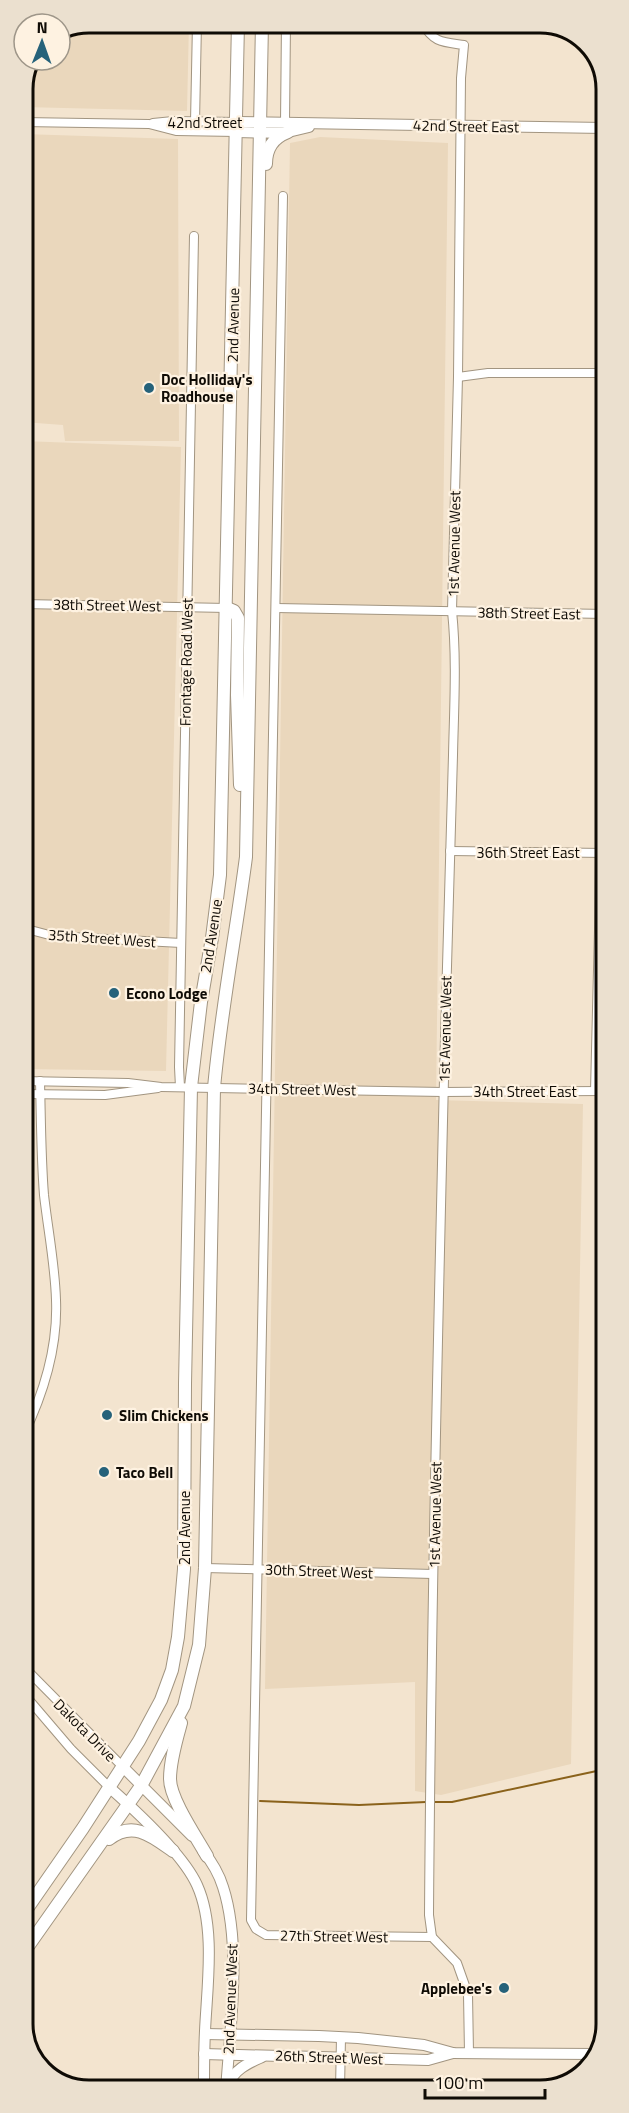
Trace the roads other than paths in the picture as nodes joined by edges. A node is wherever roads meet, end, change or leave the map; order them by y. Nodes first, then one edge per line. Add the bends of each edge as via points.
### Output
1 (197, 33) edge
2 (238, 33) edge
3 (262, 33) edge
4 (286, 33) edge
5 (428, 33) edge
6 (33, 122) edge
7 (195, 122) junction
8 (150, 124) junction
9 (462, 126) junction
10 (237, 127) junction
11 (260, 128) junction
12 (287, 128) junction
13 (596, 128) edge
14 (283, 196) dead end
15 (194, 236) dead end
16 (256, 303) junction
17 (596, 373) edge
18 (458, 377) junction
19 (33, 604) edge
20 (187, 607) junction
21 (227, 608) junction
22 (276, 608) junction
23 (452, 611) junction
24 (596, 614) edge
25 (450, 851) junction
26 (596, 853) edge
27 (241, 897) junction
28 (33, 931) edge
29 (181, 943) junction
30 (596, 1038) edge
31 (33, 1081) edge
32 (40, 1081) junction
33 (161, 1087) junction
34 (186, 1087) junction
35 (214, 1088) junction
36 (266, 1089) junction
37 (594, 1091) joint
38 (443, 1092) junction
39 (33, 1095) edge
40 (40, 1095) junction
41 (33, 1411) edge
42 (205, 1569) junction
43 (257, 1569) junction
44 (433, 1574) junction
45 (33, 1676) edge
46 (33, 1705) edge
47 (184, 1706) junction
48 (122, 1767) junction
49 (141, 1786) junction
50 (109, 1787) junction
51 (129, 1804) junction
52 (173, 1851) junction
53 (207, 1856) junction
54 (90, 1860) junction
55 (33, 1900) edge
56 (432, 1936) junction
57 (33, 1940) edge
58 (205, 2034) junction
59 (229, 2035) junction
60 (342, 2037) junction
61 (453, 2053) junction
62 (469, 2053) junction
63 (204, 2054) junction
64 (587, 2054) edge
65 (228, 2055) junction
66 (266, 2055) junction
67 (341, 2058) junction
68 (204, 2080) edge
69 (227, 2080) edge
70 (230, 2080) edge
71 (340, 2080) edge

1 - 7 street
2 - 10 highway, 2nd Avenue
3 - 11 highway, 2nd Avenue
4 - 12 street
5 - 9 street, 1st Avenue West via 441,42 464,45
6 - 8 street
7 - 8 street, 42nd Street
7 - 10 street, 42nd Street
8 - 10 street via 176,131
9 - 12 main road, 42nd Street East via 327,124
9 - 13 main road, 42nd Street East
9 - 18 street, 1st Avenue West
10 - 11 main road, 42nd Street East
10 - 21 highway, 2nd Avenue
11 - 12 main road, 42nd Street East
11 - 16 highway, 2nd Avenue
12 - 16 highway via 272,142 266,156 264,254
14 - 22 street, 27th Street West
15 - 20 street, Frontage Road West
16 - 27 highway, 2nd Avenue via 246,857
17 - 18 street via 488,373
18 - 23 street, 1st Avenue West
19 - 20 street, 38th Street West
20 - 21 street, 38th Street West
20 - 29 street, Frontage Road West
21 - 27 highway via 238,618
21 - 34 highway, 2nd Avenue via 220,875
22 - 23 street
22 - 36 street, 27th Street West
23 - 24 street, 38th Street East
23 - 25 street, 1st Avenue West via 455,638
25 - 26 street, 36th Street East
25 - 38 street, 1st Avenue West
27 - 35 highway, 2nd Avenue via 218,1035
28 - 29 street, 35th Street West via 53,936
29 - 34 street, Frontage Road West
30 - 37 street
31 - 32 street, 34th Street West
32 - 33 street, 34th Street West
32 - 40 street
33 - 34 street, 34th Street West
33 - 40 street, 34th Street West via 114,1095
34 - 35 street, 34th Street West
34 - 48 highway, 2nd Avenue via 184,1569 178,1637 172,1670 160,1700
35 - 36 street, 34th Street West
35 - 42 highway, 2nd Avenue
36 - 38 street, 34th Street West
36 - 43 street, 27th Street West
37 - 38 street, 34th Street East
38 - 44 street, 1st Avenue West
39 - 40 street, 34th Street West
40 - 41 street via 56,1322 48,1374
42 - 43 street, 30th Street West
42 - 47 highway, 2nd Avenue via 199,1644
43 - 44 street, 30th Street West
43 - 56 street, 27th Street West via 251,1920 266,1935
44 - 56 street, 1st Avenue West via 429,1904
45 - 48 street, Dakota Drive
46 - 50 street, Dakota Drive
47 - 49 highway, 2nd Avenue
47 - 53 highway via 171,1785
48 - 49 main road, 2nd Avenue West
48 - 50 highway, 2nd Avenue
49 - 51 highway, 2nd Avenue
49 - 53 main road, 2nd Avenue West
50 - 51 main road, 2nd Avenue West
50 - 55 highway, 2nd Avenue
51 - 52 main road, 2nd Avenue West
51 - 54 highway, 2nd Avenue
52 - 54 highway via 154,1837 119,1831
52 - 58 main road, 2nd Avenue West via 196,1883 203,1906 208,1974
53 - 59 main road, 2nd Avenue West via 223,1887 230,1921 233,1976
54 - 57 highway, 2nd Avenue
56 - 62 street via 457,1963 463,1978 468,1994
58 - 59 main road, 26th Street West
58 - 63 main road, 2nd Avenue West
59 - 60 main road, 26th Street West
59 - 65 main road, 2nd Avenue West
60 - 61 main road, 26th Street West via 424,2045
60 - 67 street
61 - 62 main road, 26th Street West
61 - 67 main road, 26th Street West via 428,2060
62 - 64 main road, 26th Street West
63 - 65 main road, 26th Street West
63 - 68 main road, 2nd Avenue West
65 - 66 main road, 26th Street West
65 - 69 main road, 2nd Avenue West
66 - 67 main road, 26th Street West
66 - 70 main road via 243,2066
67 - 71 street

